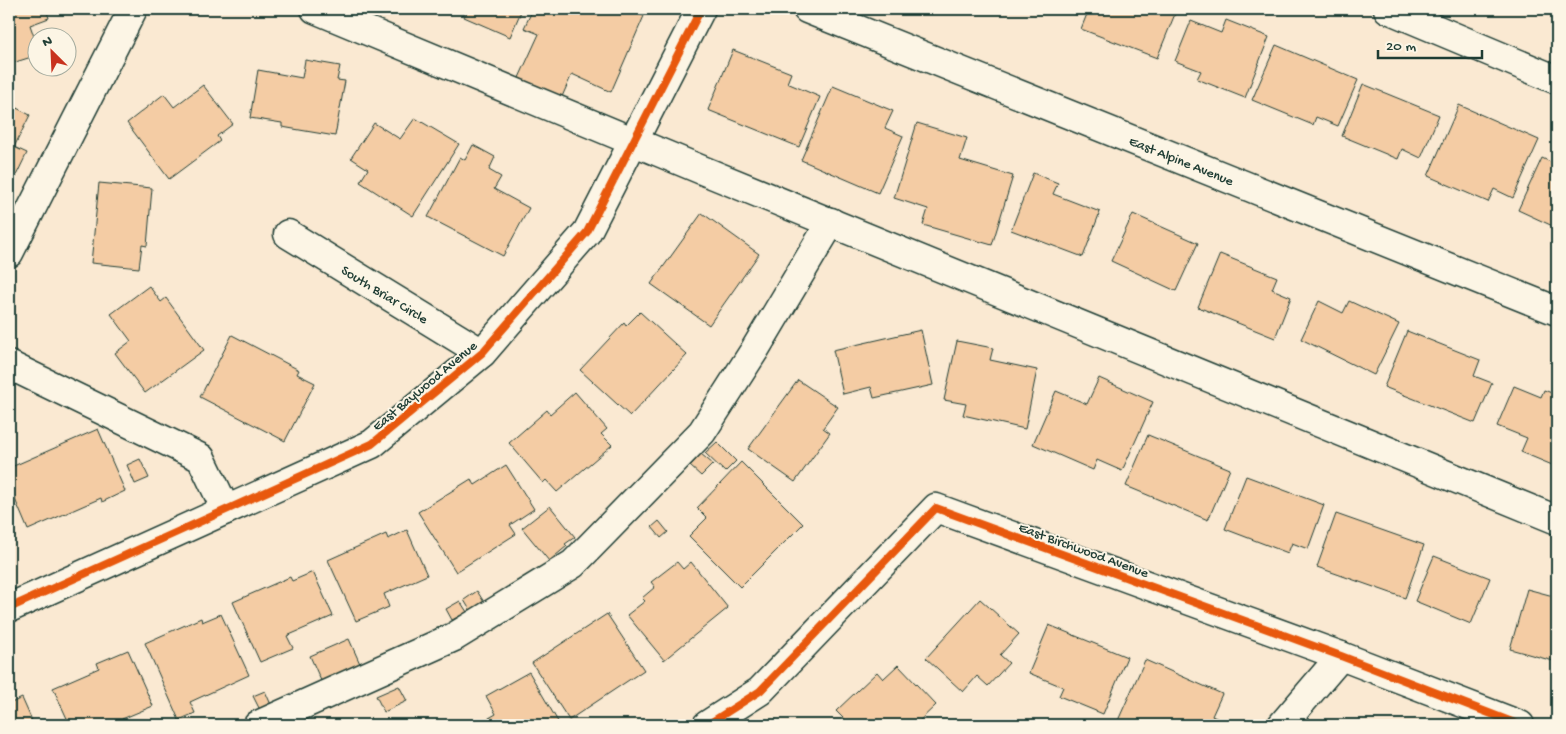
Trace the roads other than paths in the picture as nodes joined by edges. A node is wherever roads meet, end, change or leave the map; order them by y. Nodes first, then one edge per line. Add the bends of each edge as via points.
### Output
1 (134, 9) edge
2 (315, 9) edge
3 (701, 9) edge
4 (806, 9) edge
5 (1388, 9) edge
6 (1557, 80) edge
7 (633, 141) junction
8 (831, 222) junction
9 (288, 234) dead end
10 (9, 253) edge
11 (1557, 311) edge
12 (482, 353) junction
13 (9, 365) edge
14 (226, 510) junction
15 (1557, 520) edge
16 (9, 608) edge
17 (1341, 656) junction
18 (258, 725) edge
19 (707, 725) edge
20 (1282, 725) edge
21 (1520, 725) edge

1 - 10 street
2 - 7 street
3 - 7 street, East Baywood Avenue
4 - 11 street, East Alpine Avenue
5 - 6 street
7 - 8 street
7 - 12 street, East Baywood Avenue via 587,232
8 - 15 street
8 - 18 street via 702,432 573,564 454,637
9 - 12 street, South Briar Circle
12 - 14 street, East Baywood Avenue via 372,444
13 - 14 street via 200,458
14 - 16 street, East Baywood Avenue
17 - 19 street, East Birchwood Avenue via 936,508 760,691
17 - 20 street
17 - 21 street, East Birchwood Avenue

